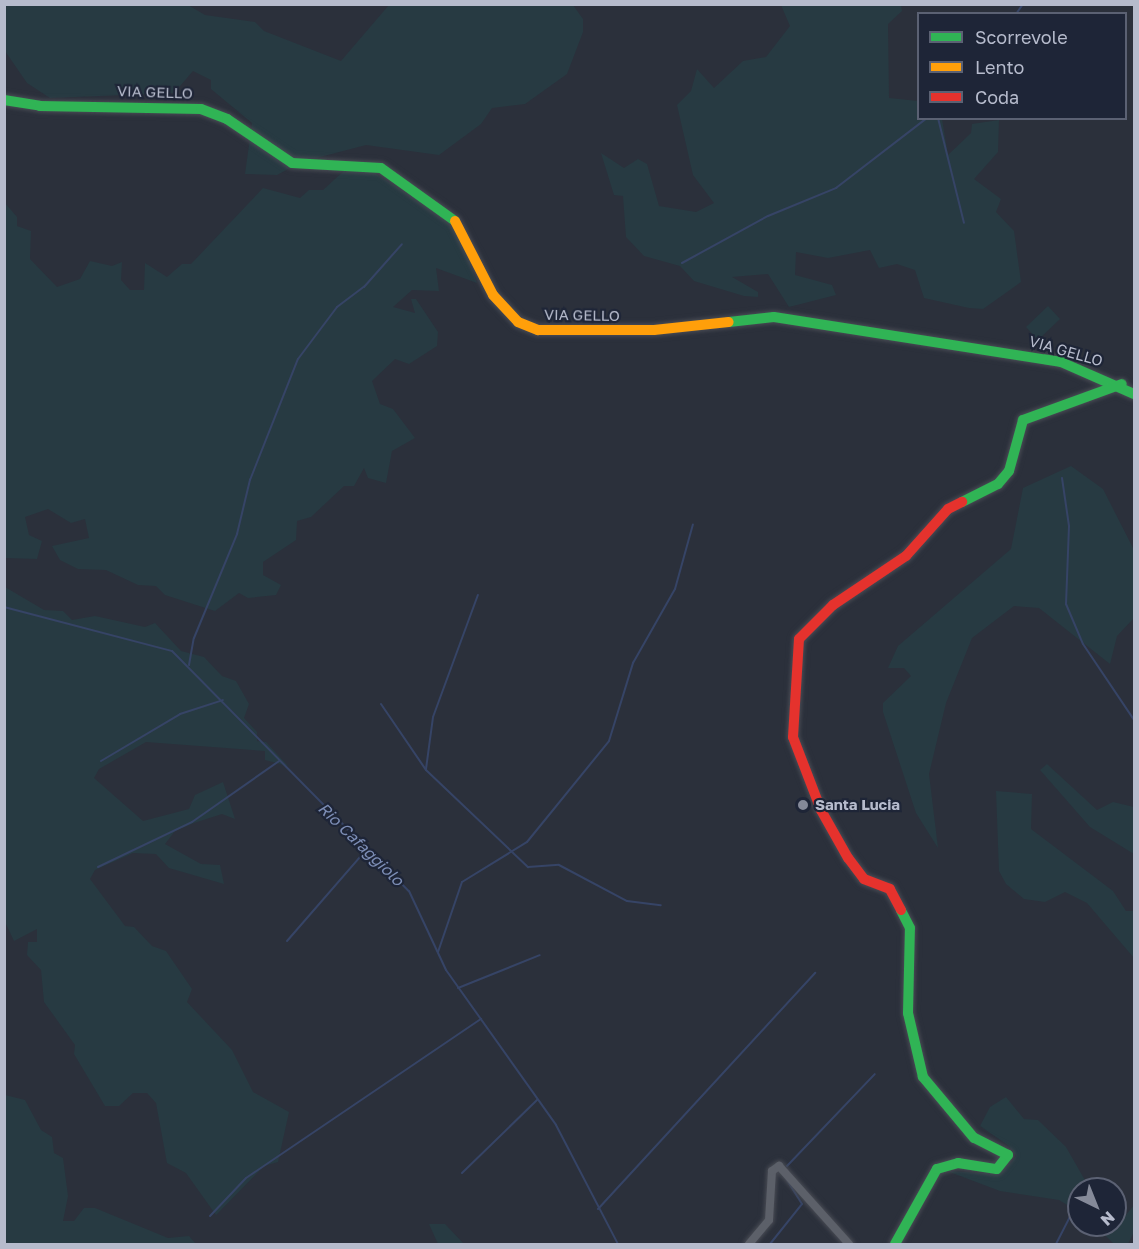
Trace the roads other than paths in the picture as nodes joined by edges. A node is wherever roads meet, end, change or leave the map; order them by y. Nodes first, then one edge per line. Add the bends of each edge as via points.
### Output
1 (4, 100) edge
2 (1122, 384) junction
3 (1134, 394) edge
4 (749, 1245) edge
5 (849, 1245) edge
6 (895, 1245) edge

1 - 2 street, VIA GELLO via 40,106 201,109 227,119 292,164 381,168 453,217 489,289 518,322 538,330 654,330 774,317 991,347 1061,362
2 - 3 street, VIA GELLO
2 - 6 street via 1023,420 1009,471 998,484 948,509 911,551 833,605 799,639 793,737 821,810 848,858 864,879 890,889 910,928 909,1019 923,1077 974,1138 1008,1155 997,1169 958,1163 937,1169
4 - 5 street via 769,1220 772,1171 778,1166

